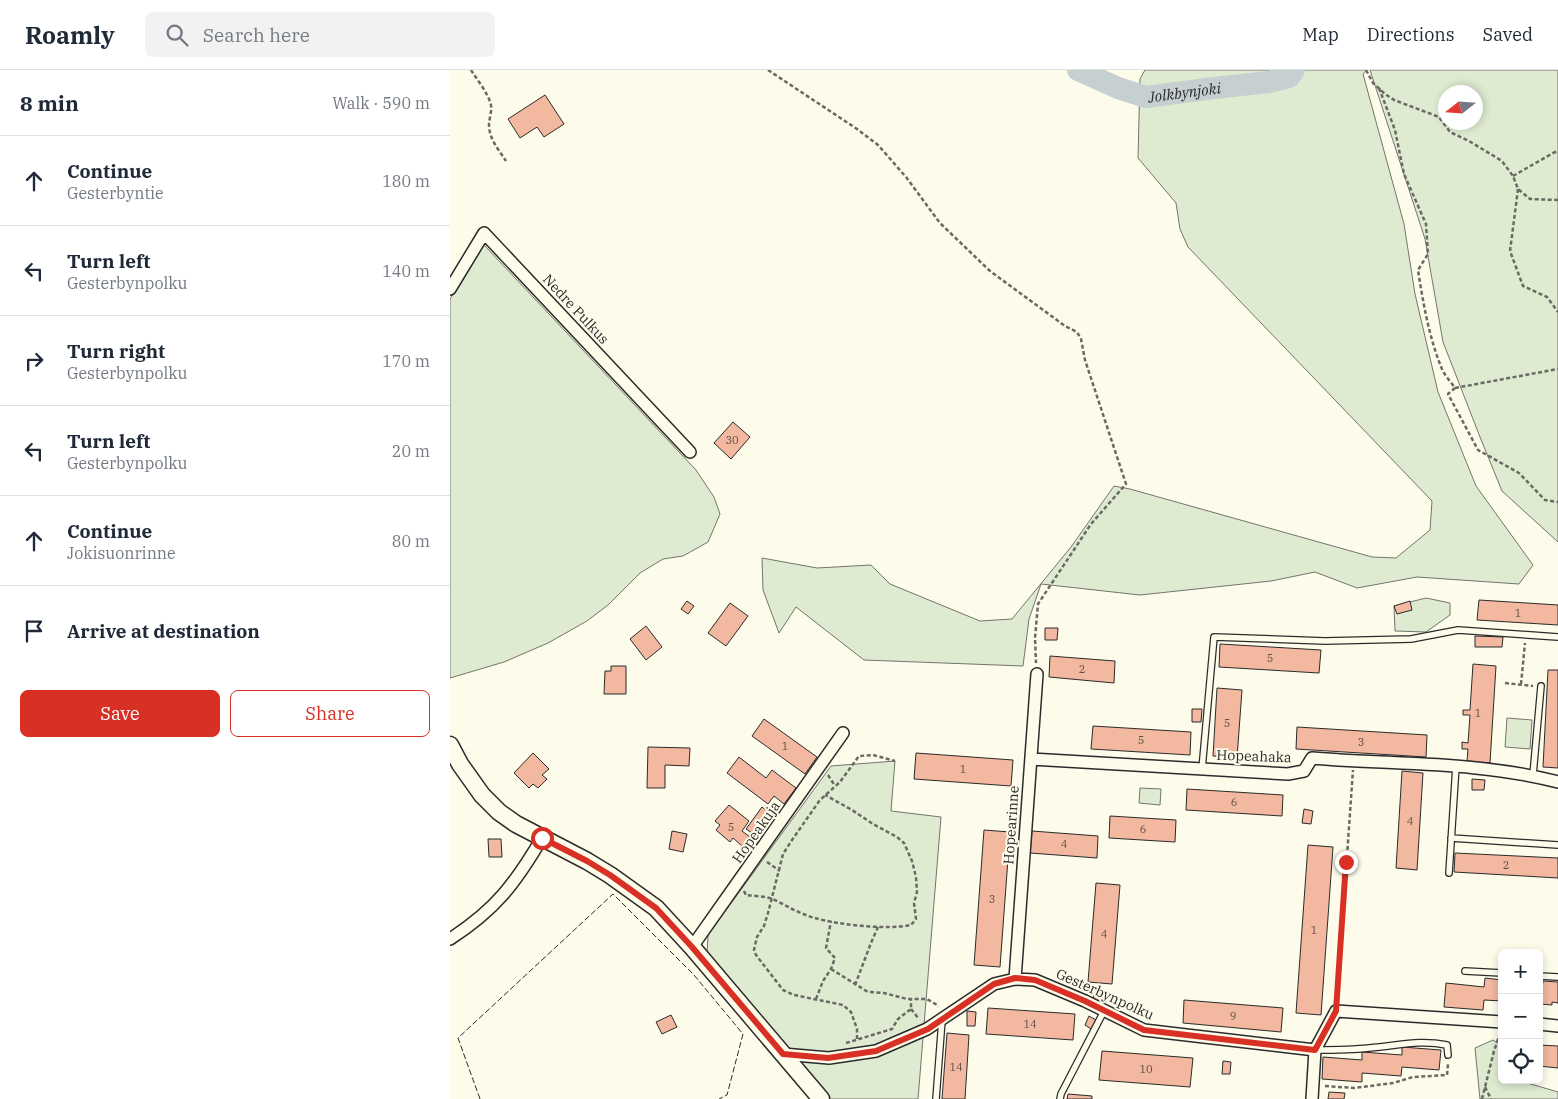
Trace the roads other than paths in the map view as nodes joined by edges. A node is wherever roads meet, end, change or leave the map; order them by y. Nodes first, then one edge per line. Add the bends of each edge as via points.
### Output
1 (450, 289) edge
2 (690, 452) dead end
3 (1558, 637) edge
4 (1037, 674) road end
5 (1541, 686) road end
6 (843, 733) dead end
7 (450, 745) edge
8 (1031, 760) junction
9 (1456, 766) junction
10 (1202, 769) junction
11 (1533, 775) junction
12 (1558, 782) edge
13 (542, 838) junction
14 (1451, 838) junction
15 (1558, 845) edge
16 (1449, 873) dead end
17 (450, 939) edge
18 (692, 947) junction
19 (1465, 971) dead end
20 (1498, 974) edge
21 (1543, 976) edge
22 (1558, 977) edge
23 (1015, 978) junction
24 (1104, 1011) junction
25 (942, 1018) junction
26 (1498, 1022) edge
27 (1543, 1024) edge
28 (1558, 1026) edge
29 (1315, 1050) junction
30 (783, 1054) junction
31 (1448, 1055) road end
32 (821, 1099) edge
33 (936, 1099) edge
34 (1060, 1099) edge
35 (1312, 1099) edge

1 - 2 street, Nedre Pulkus via 484,234
3 - 10 lane via 1458,630 1411,639 1325,641 1214,637
4 - 8 street, Hopearinne
5 - 11 lane
6 - 18 street, Hopeakuja
7 - 13 street via 460,764 494,806 516,824
8 - 10 street, Hopeahaka
8 - 23 street, Hopearinne
9 - 10 street, Hopeahaka via 1312,758 1304,771 1288,774
9 - 11 street, Hopeahaka
9 - 14 lane
11 - 12 street, Hopeahaka
13 - 17 street via 508,891 491,909
13 - 18 street via 636,892 656,908
14 - 15 lane
14 - 16 lane
18 - 30 street
19 - 20 lane
21 - 22 lane
23 - 24 street, Gesterbynpolku via 1035,980
23 - 25 street, Gesterbynpolku via 994,984
24 - 29 street, Gesterbynpolku via 1144,1030
24 - 34 lane
25 - 30 street, Gesterbynpolku via 928,1029 876,1051 828,1058
25 - 33 lane
26 - 29 street via 1336,1011
27 - 28 street
29 - 31 lane via 1430,1042 1447,1045
29 - 35 street
30 - 32 street

